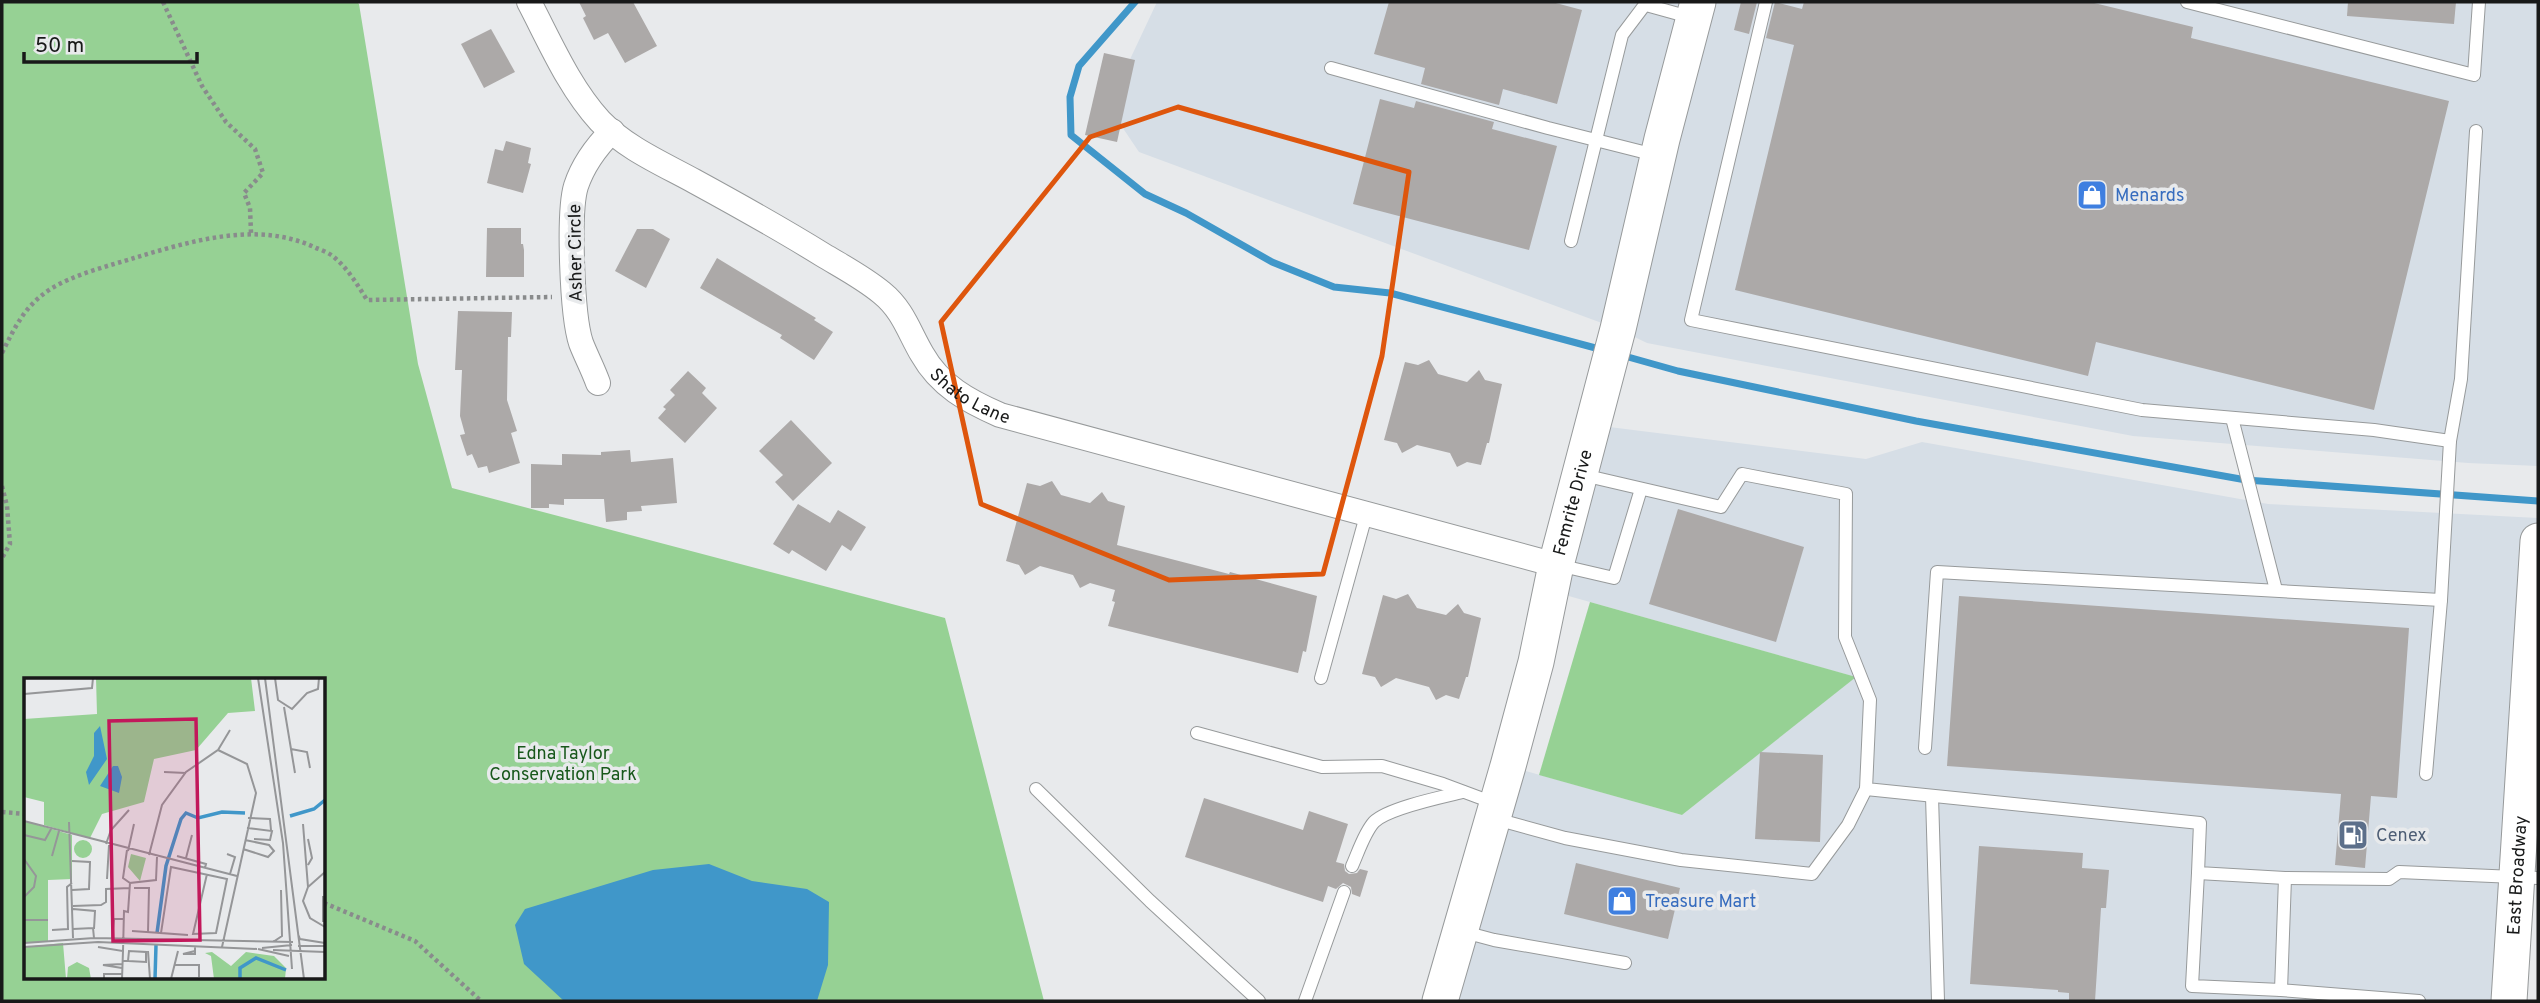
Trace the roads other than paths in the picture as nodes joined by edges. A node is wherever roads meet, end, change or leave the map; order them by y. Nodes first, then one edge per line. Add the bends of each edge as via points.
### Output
1 (529, 2) edge
2 (1766, 2) edge
3 (2187, 2) edge
4 (2479, 2) edge
5 (1647, 3) edge
6 (1696, 10) edge
7 (1331, 68) dead end
8 (612, 131) junction
9 (2476, 131) dead end
10 (1596, 139) junction
11 (1658, 156) junction
12 (1571, 241) dead end
13 (598, 383) dead end
14 (2232, 418) junction
15 (2449, 441) junction
16 (1580, 474) junction
17 (1641, 489) junction
18 (1367, 512) junction
19 (2538, 541) edge
20 (1556, 565) junction
21 (2276, 590) junction
22 (2441, 600) junction
23 (1321, 678) dead end
24 (1197, 733) dead end
25 (1925, 748) dead end
26 (2426, 774) dead end
27 (1036, 789) dead end
28 (1866, 789) junction
29 (1463, 792) junction
30 (1932, 796) junction
31 (1495, 811) junction
32 (1352, 866) dead end
33 (2197, 873) junction
34 (2527, 877) edge
35 (2285, 878) junction
36 (1344, 891) dead end
37 (1460, 930) junction
38 (1625, 962) dead end
39 (2281, 990) junction
40 (1259, 1001) edge
41 (1305, 1001) edge
42 (1440, 1001) edge
43 (1938, 1001) edge
44 (2419, 1001) edge
45 (2509, 1001) edge

1 - 8 street, Shato Lane via 562,66 590,109
2 - 14 lane via 1691,320 2142,410
3 - 4 lane via 2474,75
5 - 6 lane
5 - 10 lane via 1622,35
6 - 11 street, Femrite Drive
7 - 10 lane
8 - 13 street, Asher Circle via 586,165 573,200 577,326
8 - 18 street, Shato Lane via 627,144 872,285 904,317 933,372 977,405 1000,415
9 - 15 lane via 2461,379
10 - 11 lane
10 - 12 lane
11 - 16 street, Femrite Drive
14 - 15 lane
14 - 21 lane
15 - 22 lane
16 - 17 lane
16 - 20 street, Femrite Drive
17 - 20 lane via 1614,578
17 - 28 lane via 1721,507 1742,474 1846,494 1845,637 1870,700
18 - 20 street, Shato Lane
18 - 23 lane
19 - 34 street, East Broadway
20 - 31 street, Femrite Drive via 1536,662
21 - 22 lane
21 - 25 lane via 1937,572
22 - 26 lane
24 - 29 lane via 1322,767 1382,766
27 - 40 lane
28 - 30 lane
28 - 31 lane via 1848,825 1812,874 1681,860 1565,838
29 - 31 lane
29 - 32 lane via 1378,819
30 - 33 lane via 2200,824
30 - 43 lane
31 - 37 street, Femrite Drive
33 - 35 lane
33 - 39 lane via 2192,986
34 - 35 lane via 2399,872 2389,879
34 - 45 street, East Broadway
35 - 39 lane
36 - 41 lane
37 - 38 lane
37 - 42 street, Femrite Drive
39 - 44 lane

